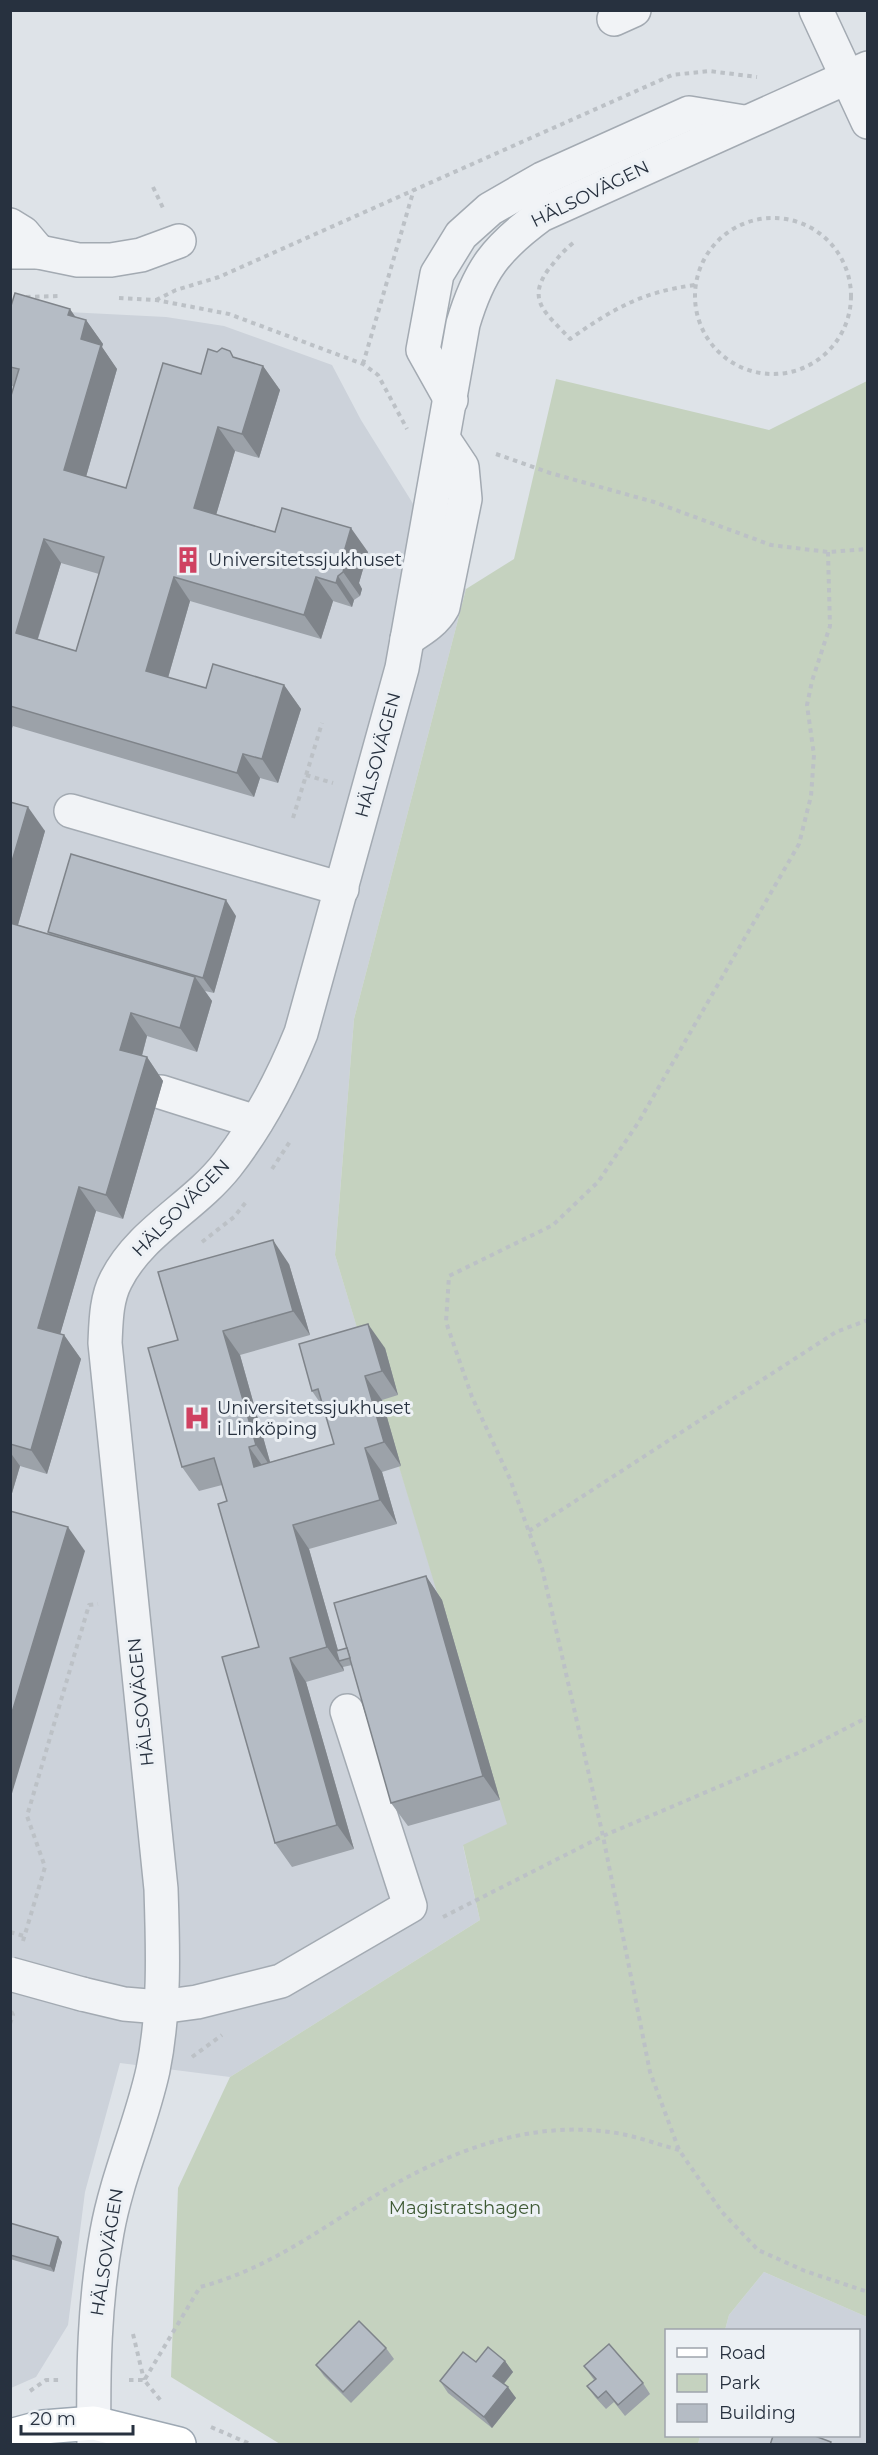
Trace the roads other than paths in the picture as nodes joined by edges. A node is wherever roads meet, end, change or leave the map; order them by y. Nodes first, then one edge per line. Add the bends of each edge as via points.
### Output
1 (816, 10) edge
2 (857, 73) edge
3 (867, 122) edge
4 (10, 225) edge
5 (179, 241) dead end
6 (25, 252) edge
7 (71, 811) dead end
8 (342, 889) junction
9 (160, 1092) dead end
10 (256, 1122) junction
11 (347, 1711) dead end
12 (16, 1960) edge
13 (160, 2007) junction
14 (94, 2434) edge
15 (10, 2436) edge
16 (179, 2445) edge

1 - 2 street
2 - 3 street
2 - 8 street, HÄLSOVÄGEN via 541,214 509,237 489,262 463,324 407,639
4 - 6 street via 23,233
5 - 6 street via 141,255 111,260 78,260
7 - 8 street
8 - 10 street, HÄLSOVÄGEN via 301,1033
9 - 10 street
10 - 13 street, HÄLSOVÄGEN via 226,1166 133,1254 115,1281 106,1311 105,1343 161,1888
11 - 13 street via 410,1906 280,1980 197,2002
12 - 13 street, bridge via 82,1994
13 - 14 street, HÄLSOVÄGEN via 153,2070 114,2193 98,2283
14 - 15 main road via 43,2427
14 - 16 main road

